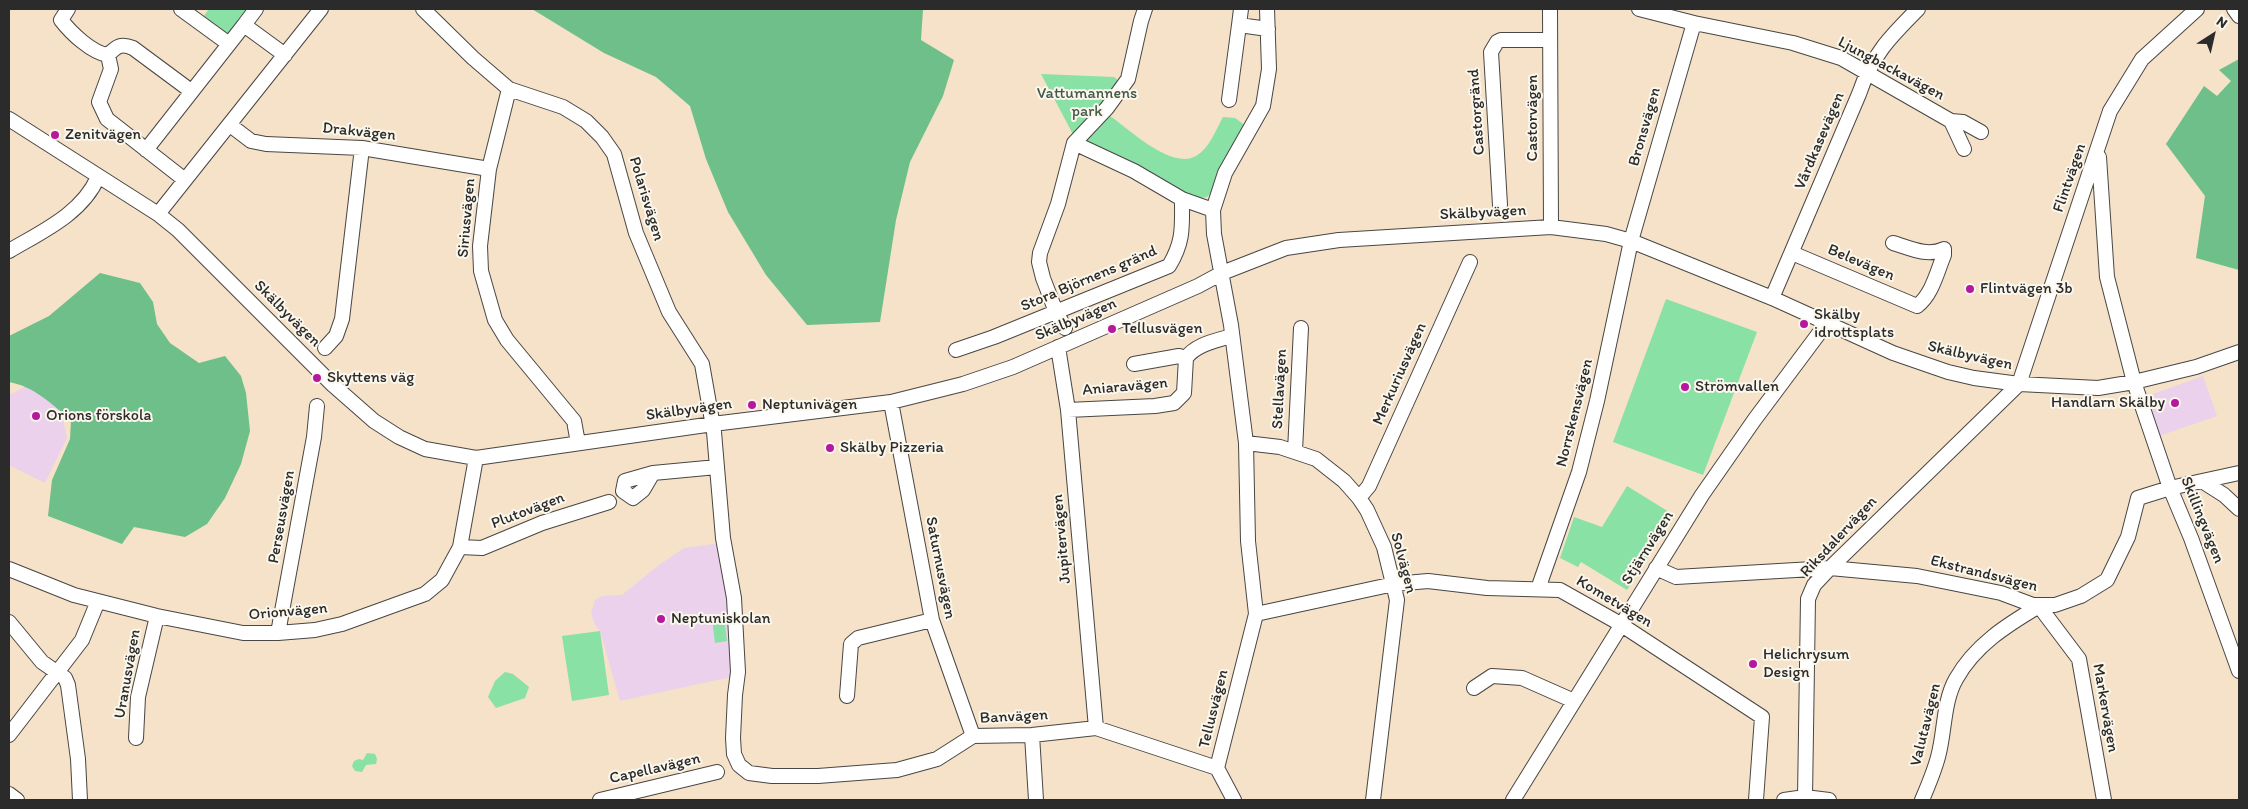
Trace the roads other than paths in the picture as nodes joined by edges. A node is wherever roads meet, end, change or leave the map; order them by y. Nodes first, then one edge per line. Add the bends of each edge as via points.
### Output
1 (68, 9) edge
2 (181, 9) edge
3 (256, 9) edge
4 (321, 9) edge
5 (423, 9) edge
6 (1145, 9) edge
7 (1241, 9) edge
8 (1267, 9) edge
9 (1550, 9) edge
10 (1639, 9) edge
11 (1918, 9) edge
12 (2196, 9) edge
13 (2234, 9) edge
14 (2239, 16) edge
15 (1694, 23) junction
16 (244, 25) junction
17 (1238, 25) junction
18 (1268, 29) junction
19 (1550, 40) junction
20 (230, 44) junction
21 (284, 54) junction
22 (108, 55) junction
23 (1867, 71) junction
24 (509, 89) junction
25 (191, 91) junction
26 (1229, 100) dead end
27 (9, 119) edge
28 (230, 125) junction
29 (1949, 125) junction
30 (1981, 132) dead end
31 (1074, 143) junction
32 (362, 148) junction
33 (1964, 149) dead end
34 (2099, 149) junction
35 (146, 150) junction
36 (489, 169) junction
37 (98, 177) junction
38 (185, 180) junction
39 (1182, 199) junction
40 (1500, 205) dead end
41 (1213, 210) junction
42 (158, 214) junction
43 (1551, 227) junction
44 (1631, 241) junction
45 (1893, 243) dead end
46 (9, 252) edge
47 (1792, 253) junction
48 (1470, 262) dead end
49 (1222, 273) junction
50 (1772, 298) junction
51 (1056, 312) junction
52 (1826, 324) junction
53 (1065, 328) dead end
54 (1301, 328) dead end
55 (1232, 336) junction
56 (1058, 347) junction
57 (325, 348) dead end
58 (956, 350) dead end
59 (2239, 352) edge
60 (1186, 358) junction
61 (1134, 364) dead end
62 (2134, 382) junction
63 (2019, 384) junction
64 (891, 402) junction
65 (316, 406) dead end
66 (1068, 410) junction
67 (713, 424) junction
68 (578, 443) junction
69 (1246, 443) junction
70 (1295, 451) junction
71 (476, 458) junction
72 (717, 467) junction
73 (653, 473) dead end
74 (2239, 473) edge
75 (2202, 481) junction
76 (2170, 488) junction
77 (1360, 498) junction
78 (609, 502) dead end
79 (2239, 509) edge
80 (460, 547) junction
81 (1656, 568) junction
82 (1830, 568) junction
83 (9, 569) edge
84 (1394, 584) junction
85 (1538, 589) junction
86 (98, 601) junction
87 (2038, 606) junction
88 (1256, 614) junction
89 (156, 616) junction
90 (932, 620) junction
91 (9, 622) edge
92 (1622, 626) junction
93 (278, 633) junction
94 (2239, 671) edge
95 (57, 672) junction
96 (1474, 688) dead end
97 (847, 696) dead end
98 (1574, 701) junction
99 (1096, 728) junction
100 (9, 735) edge
101 (1032, 735) junction
102 (973, 736) junction
103 (136, 738) dead end
104 (1217, 768) junction
105 (717, 772) dead end
106 (9, 794) edge
107 (1805, 797) junction
108 (17, 800) edge
109 (80, 800) edge
110 (600, 800) edge
111 (1036, 800) edge
112 (1234, 800) edge
113 (1373, 800) edge
114 (1513, 800) edge
115 (1756, 800) edge
116 (1784, 800) edge
117 (1829, 800) edge
118 (1922, 800) edge
119 (2104, 800) edge

1 - 22 street via 62,20 68,29 100,54
2 - 20 street
3 - 16 street
4 - 21 street
5 - 24 street, Polarisvägen
6 - 31 street via 1128,79 1107,108
7 - 17 street
8 - 18 street
9 - 19 street, Castorvägen
10 - 15 street, Ljungbackavägen
11 - 23 street, Vårdkasevägen via 1887,40
12 - 34 street, Flintvägen via 2142,59 2110,111
13 - 14 street
15 - 23 street, Ljungbackavägen via 1793,42 1841,58
15 - 44 street, Bronsvägen
16 - 20 street
16 - 21 street
17 - 18 street
17 - 26 street
18 - 41 street via 1269,69 1263,106 1225,173
19 - 40 street, Castorgränd via 1501,40 1491,52
19 - 43 street, Castorvägen
20 - 25 street
21 - 28 street
22 - 25 street via 117,46 133,48
22 - 35 street via 111,69 99,102 107,119
23 - 29 street, Ljungbackavägen
23 - 47 street, Vårdkasevägen
24 - 36 street, Siriusvägen
24 - 67 street, Polarisvägen via 563,107 586,121 614,154 636,233 654,277 669,312 702,364
25 - 35 street
27 - 37 street, Skälbyvägen
28 - 32 street, Drakvägen via 250,141 266,144
28 - 38 street
29 - 30 street, Ljungbackavägen via 1963,122
29 - 33 street
31 - 39 street via 1134,171
31 - 51 street via 1058,204 1040,253 1041,270
32 - 36 street, Drakvägen
32 - 57 street via 342,319 336,336
34 - 62 street, Skillingvägen via 2107,277
34 - 63 street, Flintvägen
35 - 38 street
36 - 68 street, Siriusvägen via 480,271 495,320 507,340 574,421
37 - 42 street, Skälbyvägen
37 - 46 street via 77,207
38 - 42 street
39 - 41 street
39 - 51 street, Stora Björnens gränd via 1181,237 1169,266
41 - 49 street, Tellusvägen
42 - 71 street, Skälbyvägen via 374,421 425,449
43 - 44 street, Skälbyvägen
43 - 49 street, Skälbyvägen via 1313,244 1286,248
44 - 50 street, Skälbyvägen
44 - 85 street, Norrskensvägen via 1579,472
45 - 47 street, Belevägen via 1924,253 1935,254 1944,249 1925,300 1917,306
47 - 50 street, Vårdkasevägen
48 - 77 street, Merkuriusvägen via 1369,486
49 - 55 street, Tellusvägen
49 - 56 street, Skälbyvägen
50 - 52 street, Skälbyvägen
51 - 53 street
51 - 58 street, Stora Björnens gränd
52 - 63 street, Skälbyvägen via 1948,372
52 - 81 street, Stjärnvägen via 1754,419
54 - 70 street, Stellavägen
55 - 60 street via 1193,350
55 - 69 street, Tellusvägen
56 - 64 street, Skälbyvägen via 963,384
56 - 66 street, Jupitervägen
59 - 62 street, Skälbyvägen via 2196,367
60 - 61 street via 1179,356
60 - 66 street, Aniaravägen via 1184,393 1174,403
62 - 63 street, Skälbyvägen via 2098,388
62 - 76 street, Skillingvägen
63 - 82 street, Riksdalervägen
64 - 67 street, Skälbyvägen
64 - 90 street, Saturnusvägen
65 - 93 street, Perseusvägen via 314,437
66 - 99 street, Jupitervägen
67 - 68 street, Skälbyvägen
67 - 72 street
68 - 71 street, Skälbyvägen
69 - 70 street, Solvägen
69 - 88 street, Tellusvägen via 1248,541
70 - 77 street, Solvägen via 1316,459
71 - 80 street, Orionvägen
72 - 73 street
72 - 102 street, Banvägen via 723,538 734,598 738,672 734,695 734,754 739,765 749,773 772,776 897,770 937,759
74 - 75 street, Ekstrandsvägen
75 - 76 street, Ekstrandsvägen
75 - 79 street
76 - 87 street, Ekstrandsvägen via 2138,498 2128,538 2107,580 2081,596 2055,605
76 - 94 street, Skillingvägen
77 - 84 street, Solvägen via 1384,547
78 - 80 street, Plutovägen via 542,523 482,548
80 - 93 street, Orionvägen via 442,580 425,594 342,624
81 - 82 street, Ekstrandsvägen via 1676,576
81 - 92 street, Stjärnvägen
82 - 87 street, Ekstrandsvägen via 1917,576 2001,594
82 - 107 street, Riksdalervägen via 1814,585 1808,599
83 - 86 street, Orionvägen
84 - 85 street, Kometvägen via 1428,581 1487,588
84 - 88 street, Kometvägen
84 - 113 street, Solvägen via 1397,600
85 - 92 street, Kometvägen via 1560,590
86 - 89 street, Orionvägen
86 - 95 street via 82,640
87 - 118 street, Valutavägen via 2000,629 1956,679 1944,720 1939,756
87 - 119 street, Markervägen via 2079,659
88 - 104 street, Tellusvägen
89 - 93 street, Orionvägen via 243,633
89 - 103 street, Uranusvägen via 138,697
90 - 97 street via 858,638 851,644
90 - 102 street, Saturnusvägen
91 - 95 street via 42,662
92 - 98 street, Stjärnvägen
92 - 115 street, Kometvägen via 1762,717
95 - 100 street
95 - 109 street via 66,678 71,699
96 - 98 street via 1492,676 1522,678
98 - 114 street, Stjärnvägen
99 - 101 street, Banvägen
99 - 104 street, Banvägen
101 - 102 street, Banvägen
101 - 111 street
104 - 112 street
105 - 110 street, Capellavägen
106 - 108 street
107 - 116 street
107 - 117 street

